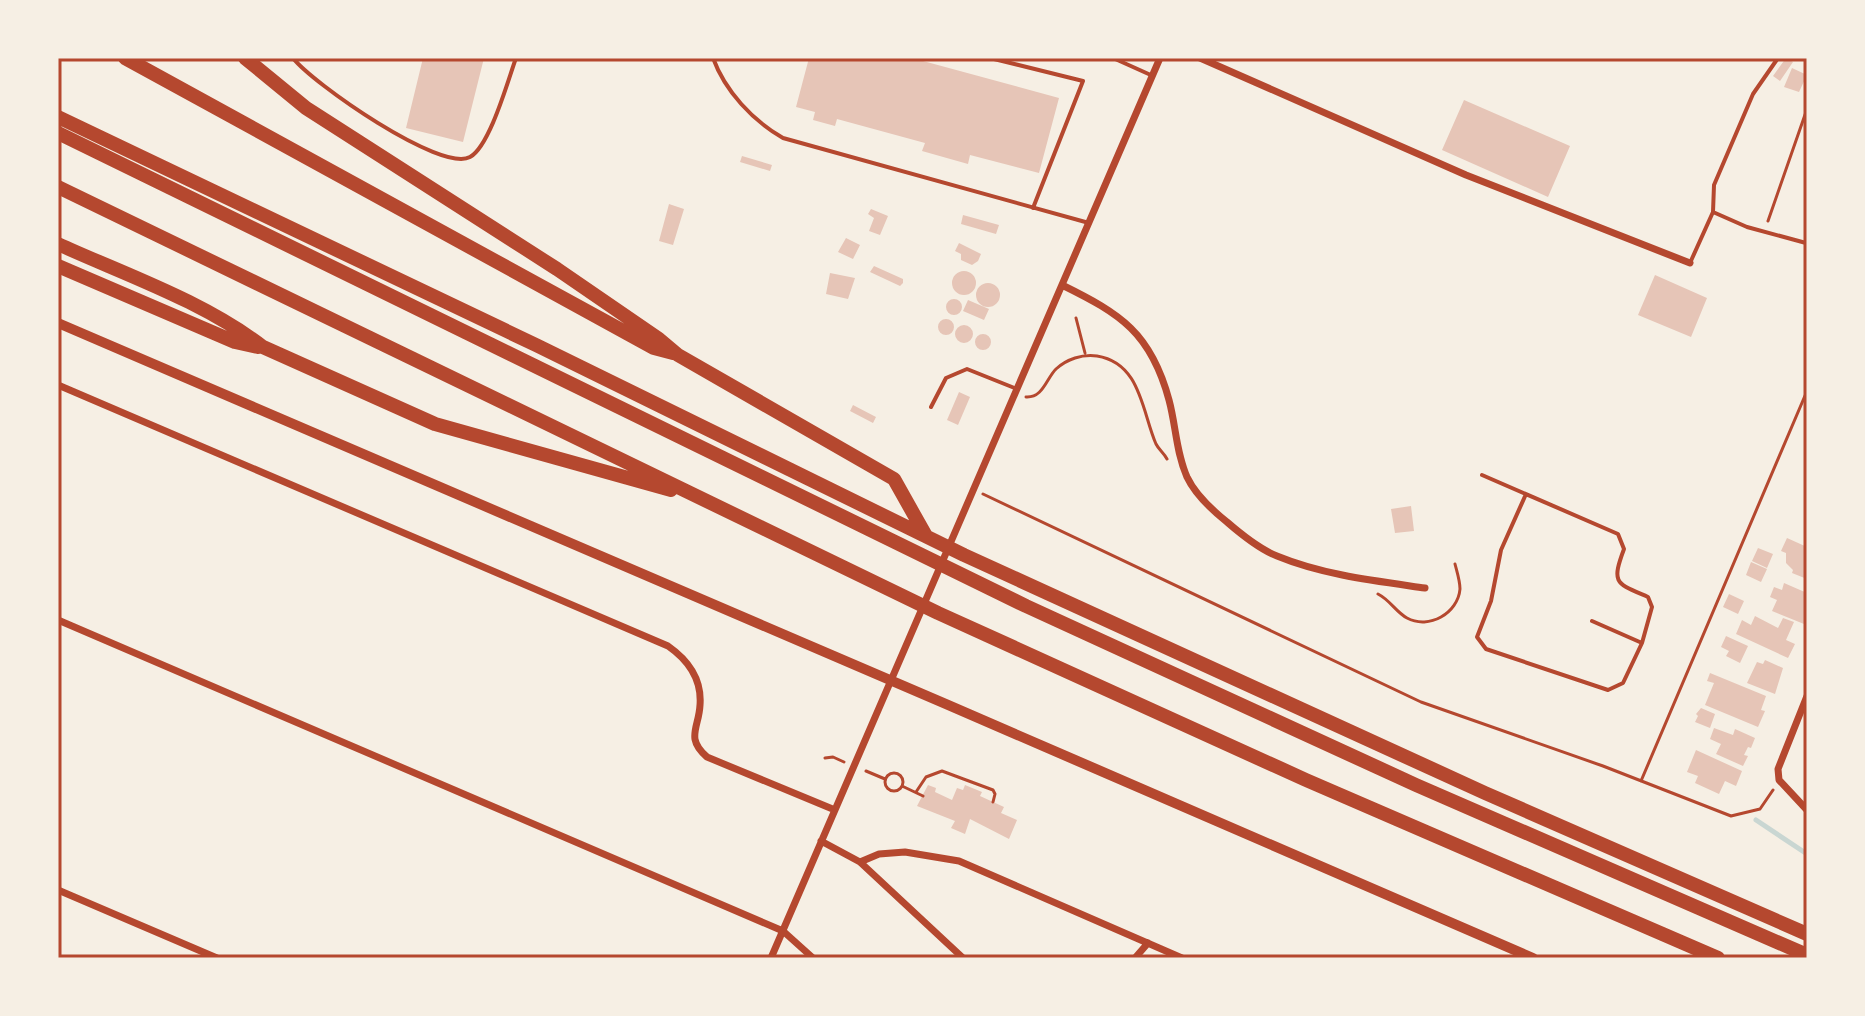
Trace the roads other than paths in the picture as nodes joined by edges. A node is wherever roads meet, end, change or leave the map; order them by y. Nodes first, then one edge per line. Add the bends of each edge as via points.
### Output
1 (125, 58) edge
2 (245, 58) edge
3 (293, 58) edge
4 (516, 58) edge
5 (713, 58) edge
6 (990, 58) edge
7 (1113, 58) edge
8 (1160, 58) edge
9 (1200, 58) edge
10 (1778, 58) edge
11 (1153, 76) junction
12 (58, 117) edge
13 (58, 133) edge
14 (58, 187) edge
15 (1033, 208) junction
16 (1713, 212) junction
17 (1089, 223) junction
18 (1806, 243) edge
19 (58, 244) edge
20 (1690, 263) joint
21 (58, 266) edge
22 (1062, 285) junction
23 (58, 323) edge
24 (263, 347) junction
25 (678, 355) junction
26 (58, 385) edge
27 (1017, 389) junction
28 (931, 407) dead end
29 (1482, 475) dead end
30 (1526, 494) junction
31 (710, 501) junction
32 (929, 538) junction
33 (1425, 588) dead end
34 (58, 620) edge
35 (1592, 621) dead end
36 (1642, 643) junction
37 (890, 680) junction
38 (1807, 696) edge
39 (835, 810) junction
40 (1807, 810) edge
41 (821, 841) junction
42 (860, 862) junction
43 (58, 890) edge
44 (783, 931) junction
45 (1807, 934) edge
46 (1148, 943) junction
47 (1807, 955) edge
48 (217, 958) edge
49 (771, 958) edge
50 (813, 958) edge
51 (963, 958) edge
52 (1135, 958) edge
53 (1182, 958) edge
54 (1533, 958) edge
55 (1718, 958) edge

1 - 25 highway via 654,348
2 - 25 highway via 306,108 557,269
3 - 4 lane via 345,103 416,145 459,160 471,157 484,141
5 - 15 lane via 750,113 783,138
6 - 15 lane via 1083,81
7 - 11 lane
8 - 11 street
9 - 20 street via 1466,175
10 - 16 lane via 1753,94 1714,185
11 - 17 street
12 - 32 highway
13 - 47 highway via 1026,606
14 - 31 highway
15 - 17 lane
16 - 18 lane
16 - 20 lane
17 - 22 street
19 - 24 highway via 194,306
21 - 24 highway via 235,342
22 - 27 street
22 - 33 street via 1097,302 1137,333 1164,387 1188,480 1220,517 1275,556 1367,581
23 - 37 main road
24 - 31 highway via 435,424
25 - 32 highway via 894,479
26 - 39 street via 668,646 692,668 698,684 694,740 699,750
27 - 28 lane via 967,369 946,378
27 - 37 street
29 - 30 lane
30 - 36 lane via 1618,534 1624,549 1616,578 1648,597 1652,607
30 - 36 lane via 1501,550 1477,637 1486,649 1608,690 1623,683
31 - 55 highway via 938,613 1306,780
32 - 45 highway
34 - 44 street
35 - 36 lane
37 - 39 street
37 - 54 main road
38 - 40 street via 1778,769 1779,780
39 - 41 street
41 - 42 street
41 - 44 street
42 - 46 street via 905,852 959,861
42 - 51 street
43 - 48 street
44 - 49 street
44 - 50 street
46 - 52 street
46 - 53 street

